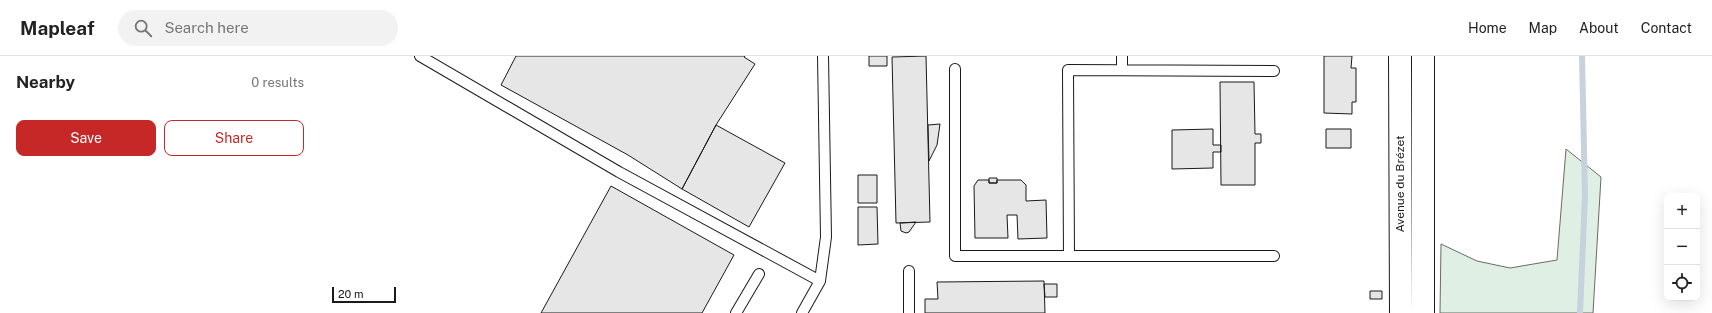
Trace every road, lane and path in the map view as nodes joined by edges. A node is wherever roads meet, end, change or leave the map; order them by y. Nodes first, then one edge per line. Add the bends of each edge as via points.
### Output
1 (420, 56) edge
2 (823, 56) edge
3 (1122, 56) edge
4 (1400, 56) edge
5 (1423, 56) edge
6 (955, 69) dead end
7 (1122, 70) junction
8 (1274, 71) dead end
9 (1068, 256) junction
10 (1274, 256) dead end
11 (909, 271) dead end
12 (759, 274) dead end
13 (820, 281) junction
14 (736, 313) edge
15 (802, 313) edge
16 (909, 313) edge
17 (1401, 313) edge
18 (1423, 313) edge

1 - 13 lane via 619,172
2 - 13 lane via 826,237
3 - 7 lane
4 - 17 main road, Avenue du Brézet
5 - 18 main road, Avenue du Brézet
6 - 9 lane via 956,256
7 - 8 lane
7 - 9 lane via 1068,70
9 - 10 lane
11 - 16 lane
12 - 14 lane
13 - 15 lane

